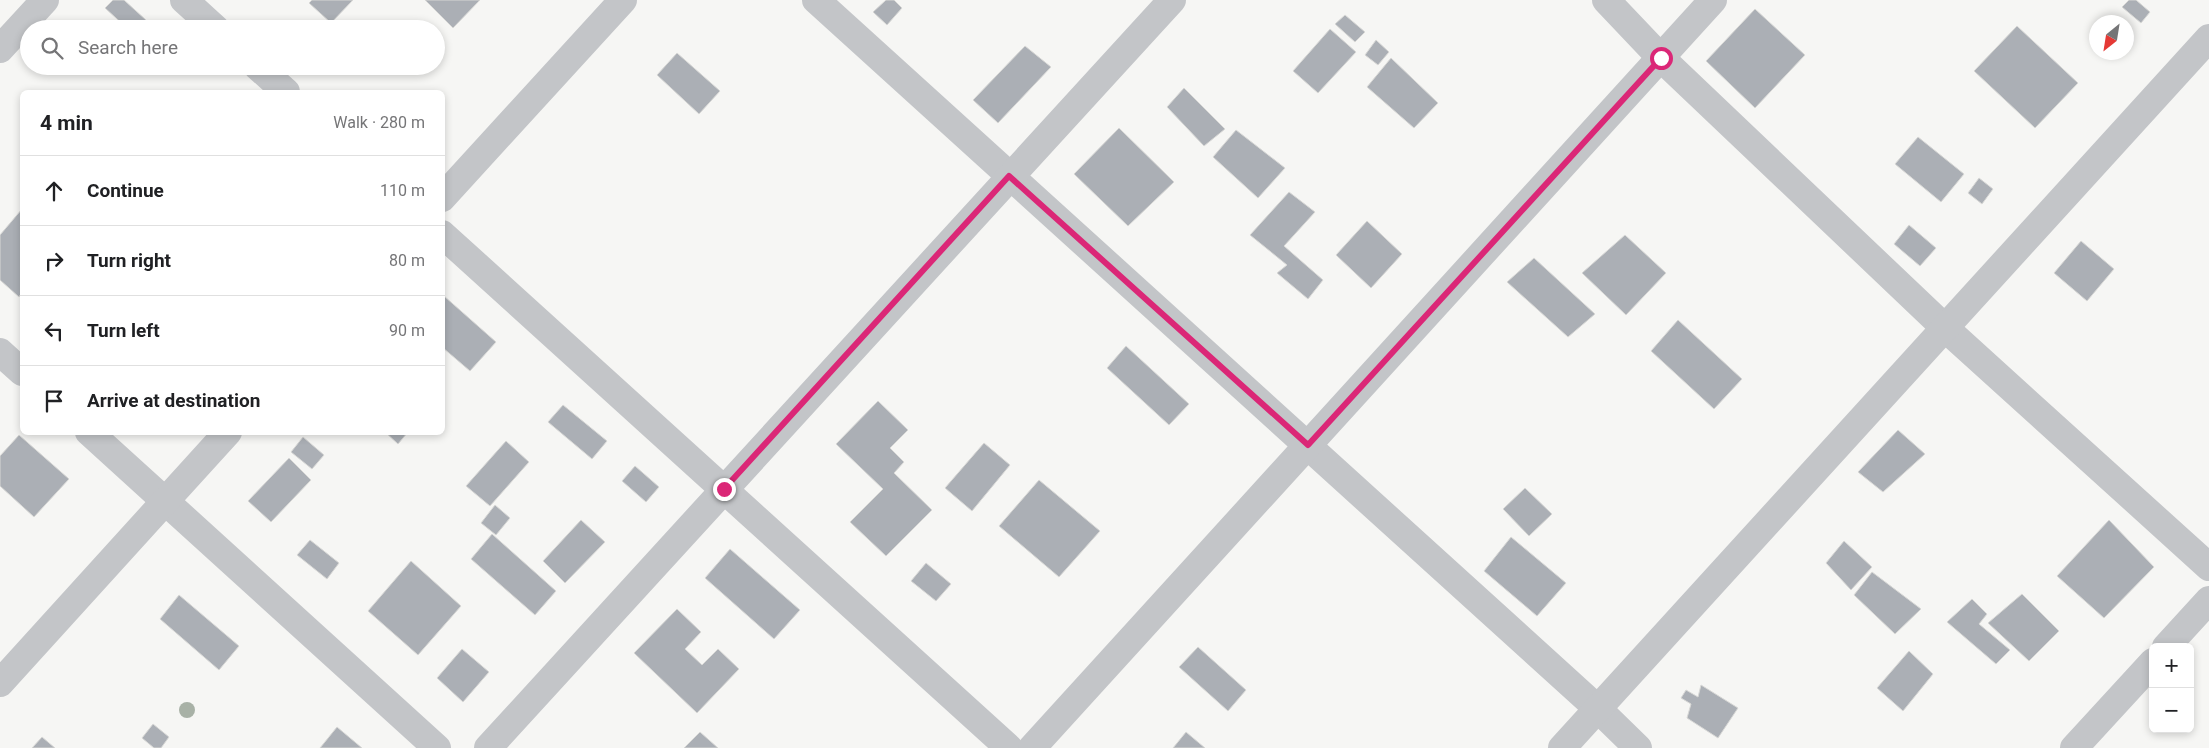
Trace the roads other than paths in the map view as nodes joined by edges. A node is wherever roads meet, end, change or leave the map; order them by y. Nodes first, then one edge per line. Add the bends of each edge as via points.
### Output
1 (45, 0) edge
2 (184, 0) edge
3 (623, 0) edge
4 (816, 0) edge
5 (1172, 0) edge
6 (1606, 0) edge
7 (1713, 0) edge
8 (27, 20) edge
9 (206, 20) edge
10 (20, 27) edge
11 (2209, 38) edge
12 (0, 49) edge
13 (1661, 58) junction
14 (267, 75) edge
15 (284, 90) edge
16 (1009, 176) junction
17 (445, 195) edge
18 (445, 237) edge
19 (1945, 328) junction
20 (0, 352) edge
21 (20, 370) edge
22 (92, 435) edge
23 (225, 435) edge
24 (1308, 445) junction
25 (724, 489) junction
26 (165, 502) junction
27 (2209, 567) edge
28 (2209, 600) edge
29 (2170, 643) edge
30 (2149, 666) edge
31 (0, 683) edge
32 (1598, 709) junction
33 (437, 748) edge
34 (488, 748) edge
35 (1009, 748) edge
36 (1032, 748) edge
37 (1562, 748) edge
38 (1638, 748) edge
39 (2074, 748) edge

1 - 8 street
2 - 9 street
3 - 17 street
4 - 16 street
5 - 16 street
6 - 13 street
7 - 13 street
10 - 12 street
11 - 19 street
13 - 19 street
13 - 24 street
14 - 15 street
16 - 24 street
16 - 25 street
18 - 25 street
19 - 27 street
19 - 32 street
20 - 21 street
22 - 26 street
23 - 26 street
24 - 32 street
24 - 36 street
25 - 34 street
25 - 35 street
26 - 31 street
26 - 33 street
28 - 29 street
30 - 39 street
32 - 37 street
32 - 38 street

